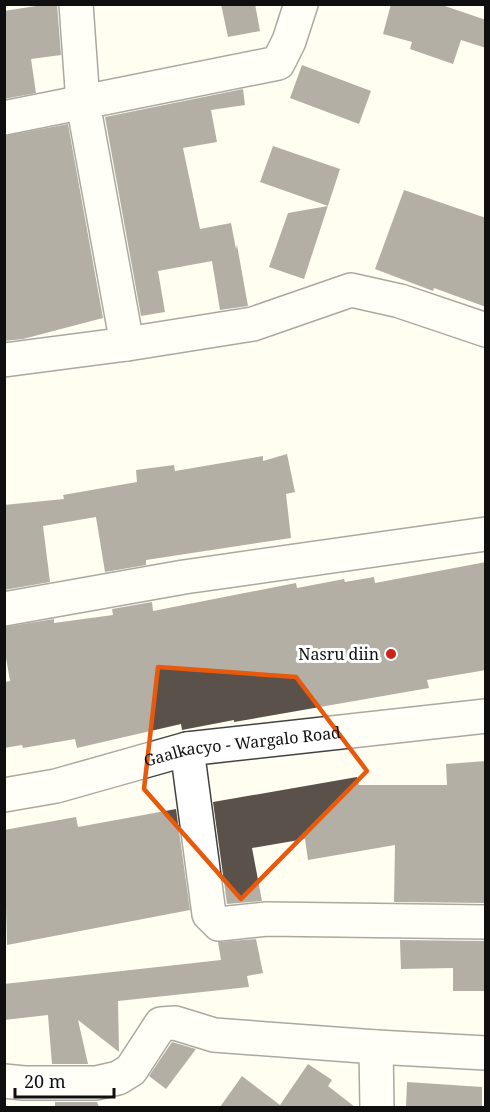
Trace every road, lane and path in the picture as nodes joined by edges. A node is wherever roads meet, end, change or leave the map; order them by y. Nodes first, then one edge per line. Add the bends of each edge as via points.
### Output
1 (76, 4) edge
2 (301, 4) edge
3 (83, 103) junction
4 (4, 118) edge
5 (486, 330) edge
6 (128, 344) junction
7 (4, 360) edge
8 (486, 534) edge
9 (4, 609) edge
10 (486, 716) edge
11 (187, 749) junction
12 (4, 795) edge
13 (486, 922) edge
14 (376, 1047) junction
15 (486, 1053) edge
16 (4, 1081) edge
17 (100, 1095) edge
18 (377, 1107) edge

1 - 3 street
2 - 3 street via 278,63
3 - 4 street
3 - 6 street
5 - 6 street via 400,301 351,290 253,324
6 - 7 street
8 - 9 street via 184,577
10 - 11 street, Gaalkacyo - Wargalo Road
11 - 12 street, Gaalkacyo - Wargalo Road via 56,786
11 - 13 street via 209,914 219,924 267,919
14 - 15 street
14 - 17 street via 214,1035 175,1023 161,1024 131,1070
14 - 18 street
16 - 17 street

